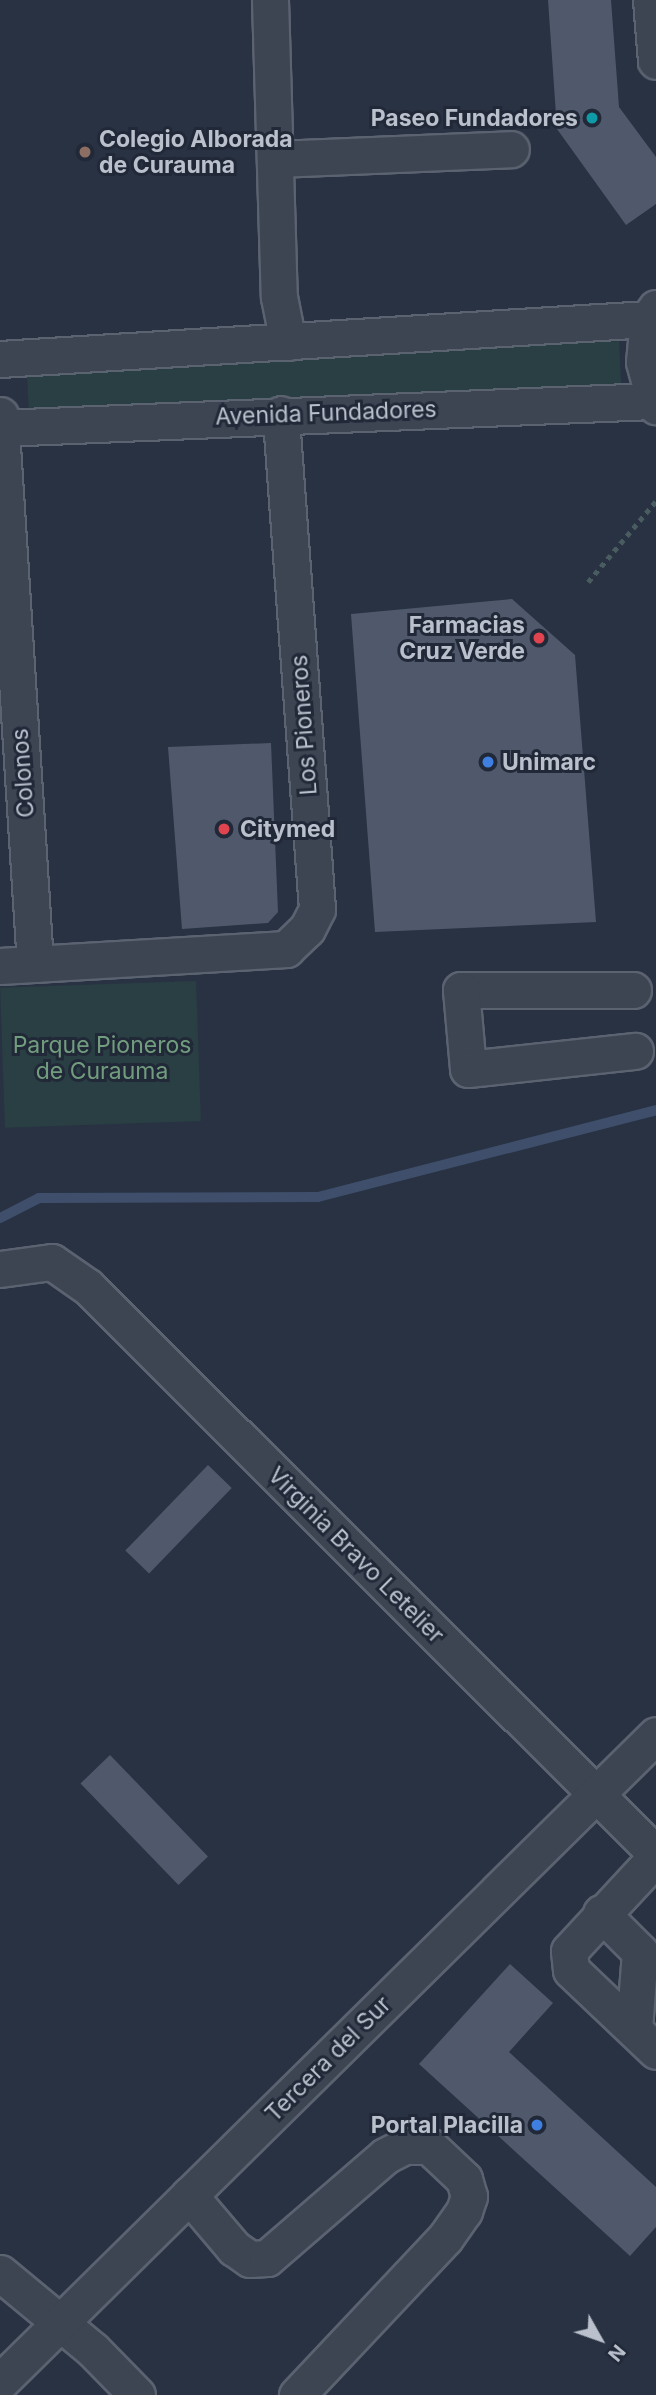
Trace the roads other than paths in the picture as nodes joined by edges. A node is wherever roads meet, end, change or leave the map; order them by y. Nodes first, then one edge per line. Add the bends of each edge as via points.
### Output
1 (270, 0) edge
2 (651, 0) edge
3 (656, 61) edge
4 (511, 149) dead end
5 (276, 159) junction
6 (652, 313) edge
7 (288, 342) junction
8 (0, 359) edge
9 (654, 403) edge
10 (281, 414) junction
11 (0, 415) edge
12 (0, 428) edge
13 (10, 716) edge
14 (35, 964) junction
15 (0, 966) edge
16 (633, 990) dead end
17 (635, 1051) dead end
18 (0, 1269) edge
19 (656, 1735) edge
20 (596, 1795) junction
21 (656, 1856) edge
22 (601, 1913) junction
23 (645, 2040) edge
24 (189, 2196) junction
25 (0, 2273) edge
26 (60, 2323) junction
27 (0, 2382) edge
28 (137, 2395) edge
29 (297, 2395) edge

1 - 5 street
2 - 3 street
4 - 5 street
5 - 7 street via 279,297
6 - 7 street, Avenida Fundadores
6 - 9 street, Avenida Fundadores via 644,362
7 - 8 street, Avenida Fundadores
9 - 10 street, Avenida Fundadores
10 - 12 street, Avenida Fundadores
10 - 14 street, Los Pioneros via 317,909 307,929 286,949
11 - 12 street, Colonos
12 - 13 street, Colonos
13 - 14 street, Colonos
14 - 15 street, Los Pioneros
16 - 17 street via 461,990 467,1069
18 - 20 street, Virginia Bravo Letelier via 52,1262 88,1286
19 - 20 street, Tercera del Sur
20 - 21 street, Virginia Bravo Letelier
20 - 24 street, Tercera del Sur
21 - 22 street
22 - 23 street via 639,1952
22 - 23 street via 569,1951 571,1970
24 - 26 street, Tercera del Sur
24 - 29 street via 234,2248 250,2259 267,2258 385,2156 405,2146 429,2146 464,2179 468,2196 464,2211 445,2238
25 - 26 street
26 - 27 street, Tercera del Sur
26 - 28 street

